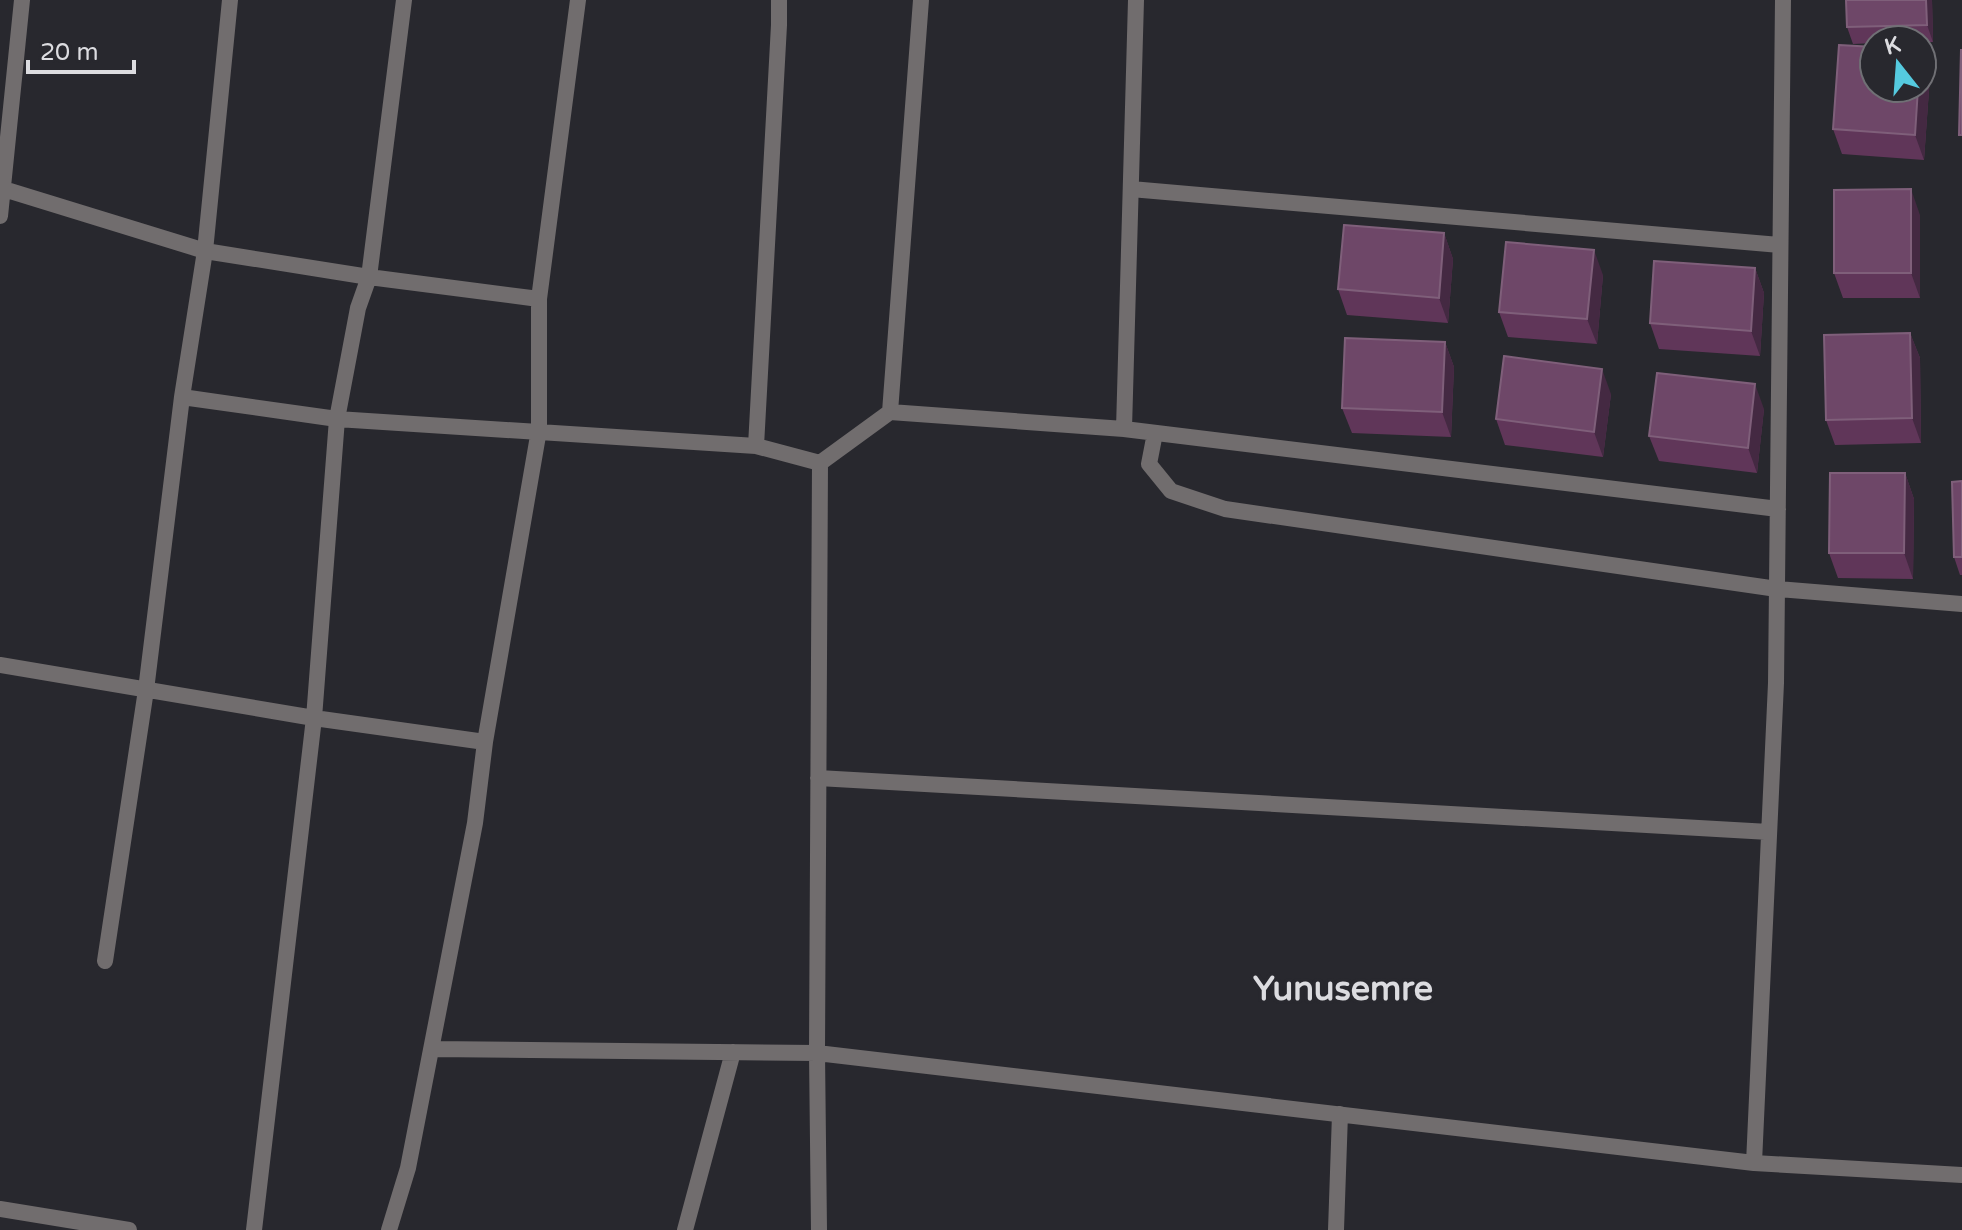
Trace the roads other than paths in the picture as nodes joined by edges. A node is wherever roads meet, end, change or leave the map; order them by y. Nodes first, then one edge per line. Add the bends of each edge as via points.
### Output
1 (22, 0) edge
2 (230, 0) edge
3 (404, 0) edge
4 (578, 0) edge
5 (779, 0) edge
6 (921, 0) edge
7 (1136, 0) edge
8 (1783, 0) edge
9 (2, 188) edge
10 (1131, 189) junction
11 (0, 216) edge
12 (1780, 245) junction
13 (205, 251) junction
14 (369, 277) junction
15 (539, 299) junction
16 (182, 397) junction
17 (890, 412) junction
18 (337, 419) junction
19 (1124, 429) junction
20 (539, 430) junction
21 (1155, 433) junction
22 (756, 446) junction
23 (820, 463) junction
24 (1778, 509) junction
25 (1777, 589) junction
26 (1962, 604) edge
27 (0, 665) edge
28 (146, 690) junction
29 (314, 718) junction
30 (485, 742) junction
31 (818, 778) junction
32 (1769, 832) junction
33 (105, 961) dead end
34 (432, 1049) junction
35 (733, 1052) junction
36 (817, 1053) junction
37 (1340, 1114) junction
38 (1754, 1163) junction
39 (1962, 1175) edge
40 (0, 1209) edge
41 (102, 1227) edge
42 (129, 1230) edge
43 (254, 1230) edge
44 (389, 1230) edge
45 (685, 1230) edge
46 (819, 1230) edge
47 (1336, 1230) edge

1 - 9 street
2 - 13 street
3 - 14 street
4 - 15 street
5 - 22 street
6 - 17 street
7 - 10 street
8 - 12 street
9 - 11 street
9 - 13 street
10 - 12 street
10 - 19 street
12 - 24 street
13 - 14 street
13 - 16 street
14 - 15 street
14 - 18 street
15 - 20 street
16 - 18 street
16 - 28 street
17 - 19 street
17 - 23 street
18 - 20 street
18 - 29 street
19 - 21 street
20 - 22 street
20 - 30 street
21 - 24 street
21 - 25 street via 1149,464 1171,491 1225,509
22 - 23 street
23 - 31 street
24 - 25 street
25 - 26 street
25 - 32 street
27 - 28 street
28 - 29 street
28 - 33 street
29 - 30 street
29 - 43 street
30 - 34 street
31 - 32 street
31 - 36 street
32 - 38 street
34 - 35 street
34 - 44 street via 408,1168
35 - 36 street
35 - 45 street
36 - 37 street
36 - 46 street
37 - 38 street
37 - 47 street
38 - 39 street
40 - 41 street
41 - 42 street

